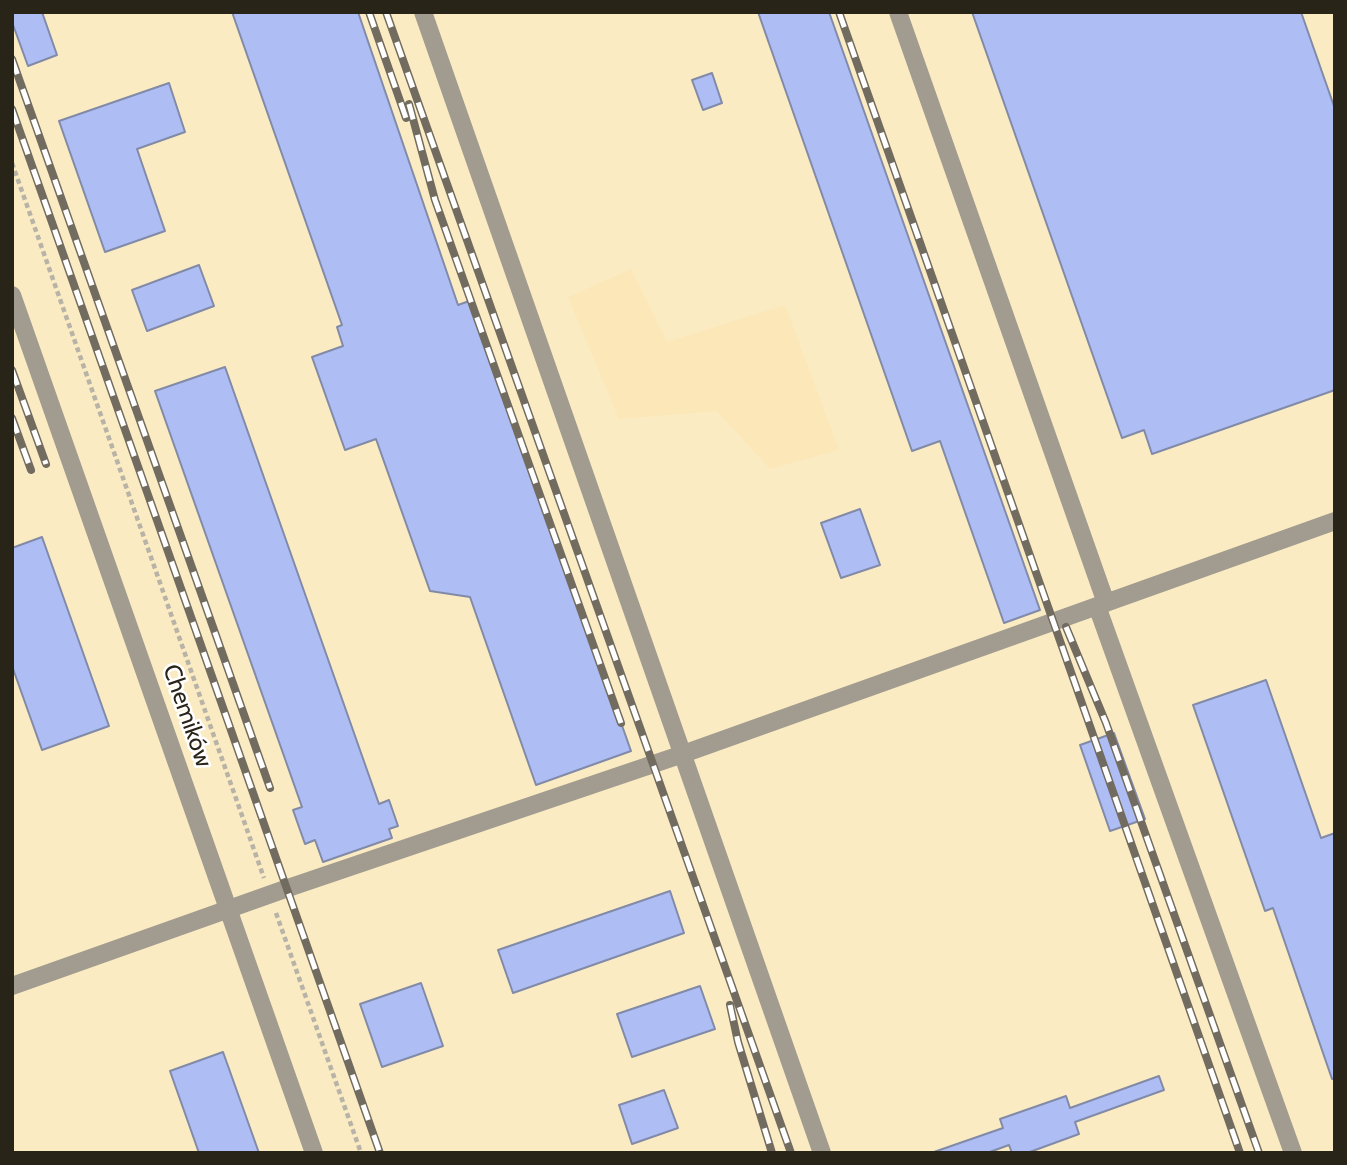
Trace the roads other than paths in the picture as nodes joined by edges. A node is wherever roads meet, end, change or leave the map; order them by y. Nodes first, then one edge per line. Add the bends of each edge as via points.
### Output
1 (423, 12) edge
2 (898, 12) edge
3 (12, 295) edge
4 (1335, 520) edge
5 (1101, 604) junction
6 (684, 754) junction
7 (229, 909) junction
8 (12, 986) edge
9 (314, 1153) edge
10 (822, 1153) edge
11 (1293, 1153) edge

1 - 6 lane
2 - 5 lane
3 - 7 lane, Chemików
4 - 5 lane
5 - 6 lane
5 - 11 lane
6 - 7 lane
6 - 10 lane
7 - 8 lane
7 - 9 lane, Chemików

